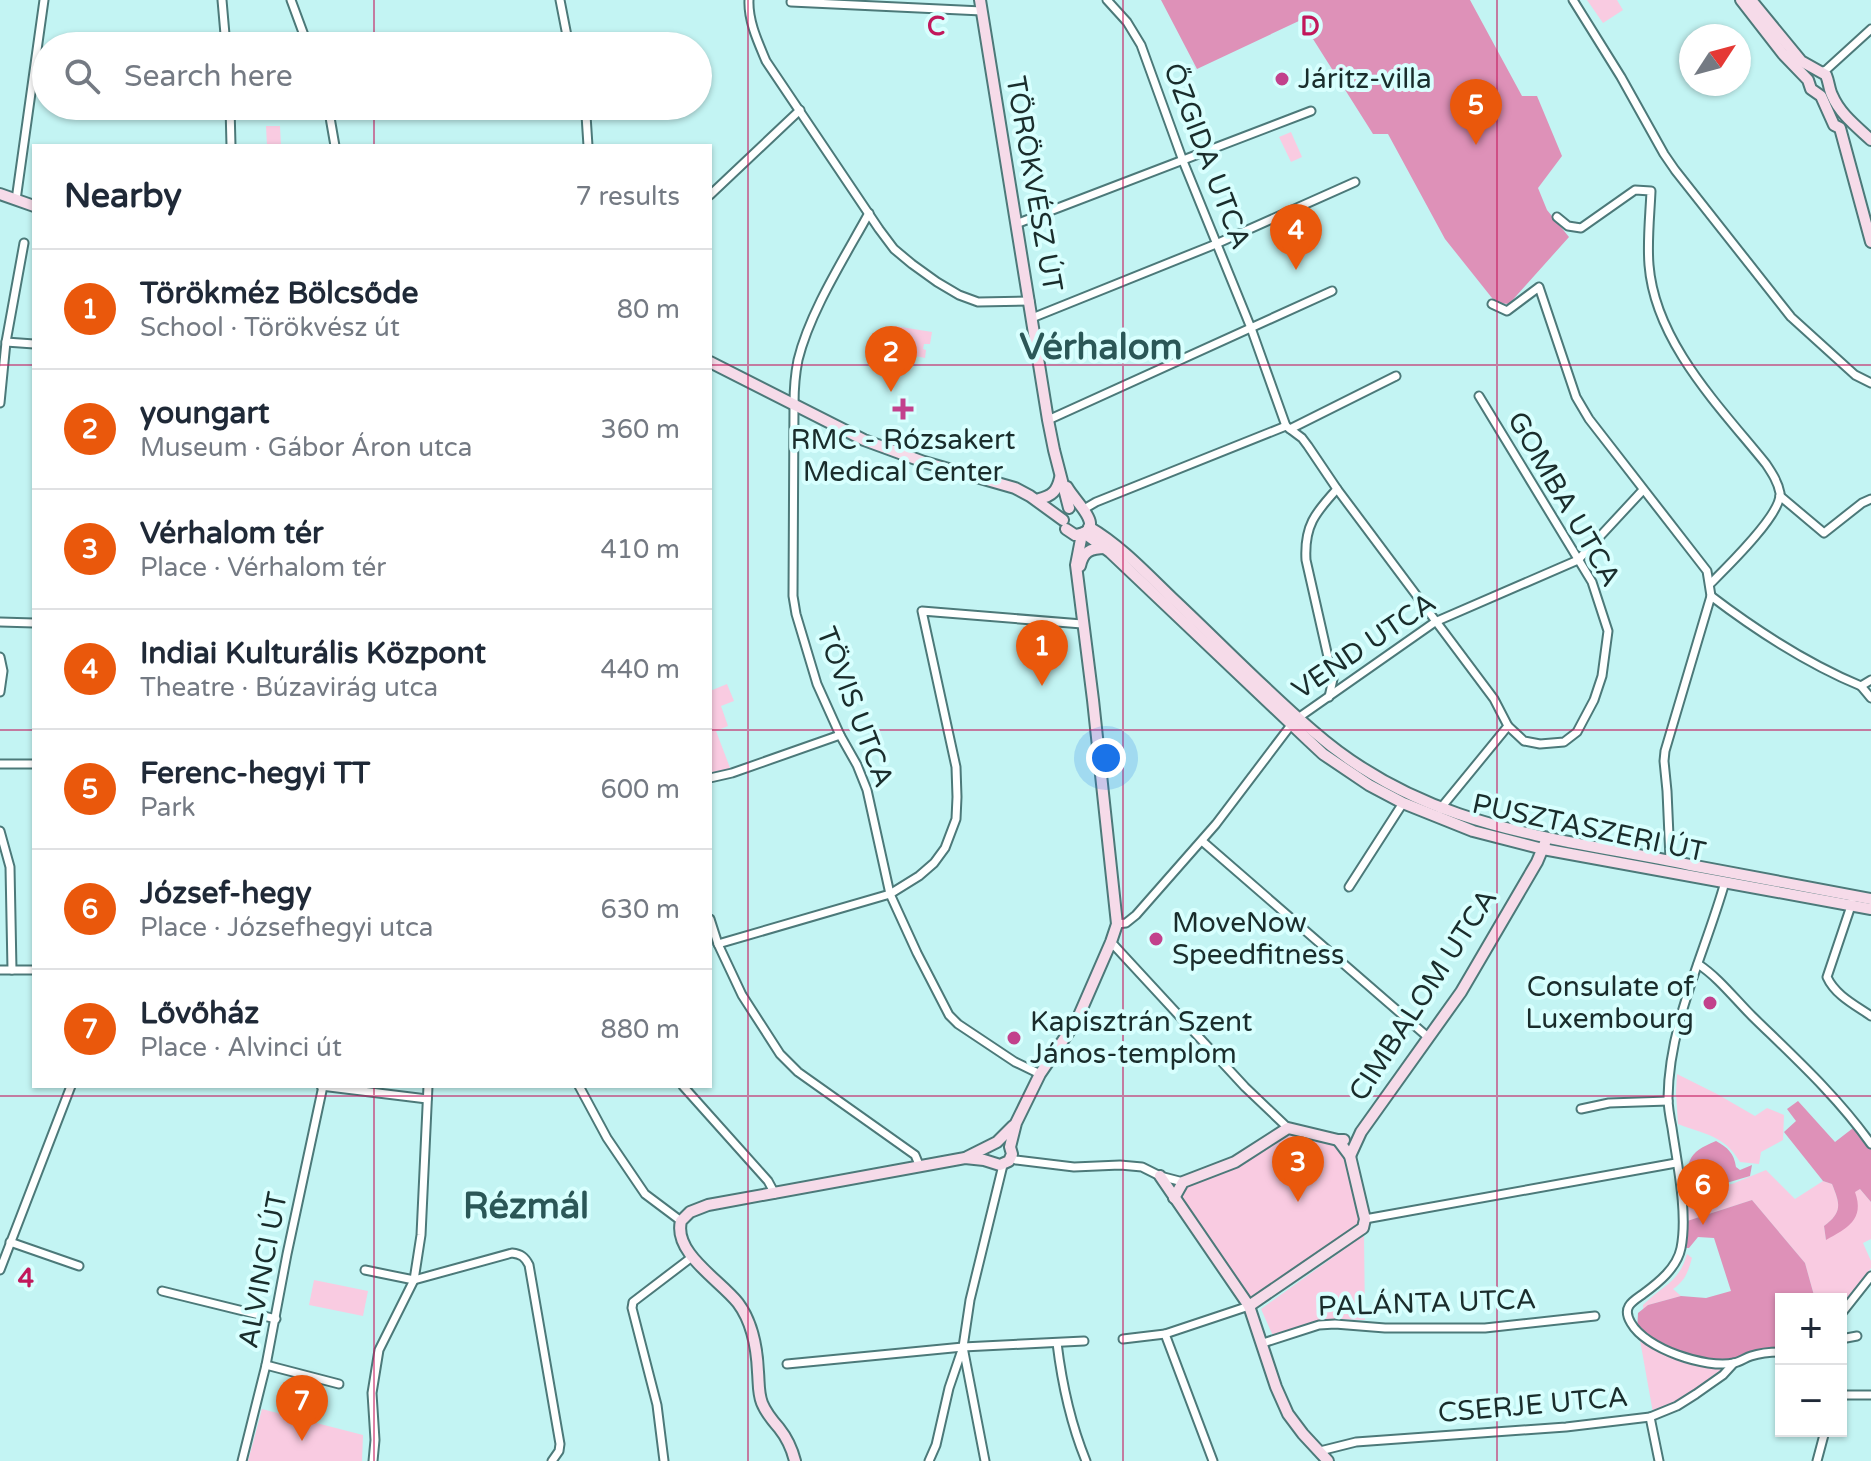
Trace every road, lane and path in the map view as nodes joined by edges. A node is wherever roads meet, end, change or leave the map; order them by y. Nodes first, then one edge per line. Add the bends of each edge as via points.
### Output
1 (44, 0) edge
2 (222, 0) edge
3 (291, 0) edge
4 (560, 0) edge
5 (749, 0) edge
6 (1107, 0) edge
7 (1573, 0) edge
8 (1741, 0) edge
9 (1751, 0) edge
10 (791, 2) dead end
11 (981, 6) edge
12 (1871, 29) edge
13 (40, 32) edge
14 (225, 32) edge
15 (303, 32) edge
16 (566, 32) edge
17 (1822, 74) junction
18 (1808, 80) junction
19 (32, 86) edge
20 (800, 110) junction
21 (1311, 111) dead end
22 (230, 120) edge
23 (330, 120) edge
24 (586, 120) edge
25 (1844, 125) junction
26 (1871, 140) edge
27 (231, 144) edge
28 (335, 144) edge
29 (588, 144) edge
30 (1183, 161) junction
31 (1355, 182) dead end
32 (712, 193) edge
33 (0, 194) edge
34 (16, 200) junction
35 (32, 205) edge
36 (869, 213) junction
37 (1557, 217) dead end
38 (1016, 224) junction
39 (1871, 242) edge
40 (24, 243) dead end
41 (1216, 244) junction
42 (1332, 291) dead end
43 (1030, 301) junction
44 (1492, 304) dead end
45 (1032, 318) junction
46 (1251, 328) junction
47 (6, 342) junction
48 (32, 344) edge
49 (712, 363) edge
50 (1396, 376) dead end
51 (1871, 383) edge
52 (1, 389) edge
53 (1479, 396) dead end
54 (0, 403) edge
55 (794, 404) junction
56 (1048, 420) junction
57 (1288, 428) junction
58 (1060, 473) junction
59 (1337, 489) junction
60 (1643, 490) junction
61 (1780, 496) junction
62 (1034, 498) junction
63 (1871, 499) edge
64 (1083, 508) junction
65 (1066, 517) junction
66 (1085, 531) junction
67 (1105, 548) junction
68 (1578, 560) junction
69 (1077, 570) junction
70 (1710, 584) junction
71 (1711, 596) junction
72 (0, 622) edge
73 (1435, 622) junction
74 (32, 623) edge
75 (1082, 624) junction
76 (0, 657) edge
77 (1, 671) edge
78 (1871, 680) edge
79 (1861, 686) junction
80 (0, 692) edge
81 (1329, 697) junction
82 (1871, 698) edge
83 (1294, 721) junction
84 (1508, 726) junction
85 (840, 735) junction
86 (0, 764) edge
87 (32, 764) edge
88 (712, 778) edge
89 (1403, 803) junction
90 (1440, 809) junction
91 (0, 831) edge
92 (1202, 841) junction
93 (1545, 844) junction
94 (1668, 865) junction
95 (1726, 877) junction
96 (1349, 887) dead end
97 (890, 894) junction
98 (1871, 899) edge
99 (1852, 900) junction
100 (1871, 909) edge
101 (1117, 924) junction
102 (712, 925) edge
103 (1111, 942) junction
104 (718, 944) junction
105 (1698, 964) junction
106 (0, 970) edge
107 (12, 970) junction
108 (32, 970) edge
109 (1871, 1016) edge
110 (1429, 1038) junction
111 (1040, 1074) junction
112 (70, 1088) edge
113 (322, 1088) edge
114 (338, 1088) edge
115 (428, 1088) edge
116 (580, 1088) edge
117 (685, 1088) edge
118 (427, 1099) junction
119 (1668, 1101) junction
120 (1581, 1109) dead end
121 (1016, 1123) junction
122 (1288, 1128) junction
123 (1360, 1133) junction
124 (1338, 1140) junction
125 (995, 1143) junction
126 (1871, 1144) edge
127 (1350, 1156) junction
128 (1008, 1157) junction
129 (965, 1158) junction
130 (991, 1161) junction
131 (1676, 1163) junction
132 (920, 1167) junction
133 (1160, 1176) junction
134 (1183, 1182) junction
135 (775, 1194) junction
136 (1174, 1198) junction
137 (1365, 1219) junction
138 (681, 1221) junction
139 (10, 1242) junction
140 (692, 1257) junction
141 (79, 1266) dead end
142 (0, 1270) edge
143 (365, 1270) dead end
144 (1871, 1276) edge
145 (414, 1280) junction
146 (162, 1291) dead end
147 (1249, 1306) junction
148 (1847, 1306) edge
149 (1595, 1316) dead end
150 (276, 1319) junction
151 (1165, 1334) junction
152 (1857, 1336) dead end
153 (1847, 1338) edge
154 (1123, 1339) dead end
155 (1084, 1341) dead end
156 (1057, 1343) junction
157 (1263, 1343) junction
158 (963, 1347) junction
159 (1775, 1353) edge
160 (1734, 1363) junction
161 (787, 1364) dead end
162 (266, 1365) junction
163 (339, 1384) dead end
164 (1847, 1395) edge
165 (1871, 1395) edge
166 (1650, 1417) junction
167 (1823, 1437) edge
168 (1320, 1451) junction
169 (242, 1461) edge
170 (373, 1461) edge
171 (552, 1461) edge
172 (664, 1461) edge
173 (795, 1461) edge
174 (929, 1461) edge
175 (985, 1461) edge
176 (1086, 1461) edge
177 (1213, 1461) edge
178 (1328, 1461) edge
179 (1659, 1461) edge
180 (1817, 1461) edge

1 - 13 street
2 - 14 street
3 - 15 street
4 - 16 street
5 - 20 street via 766,61
6 - 30 street, ŐZGIDA UTCA via 1141,45
7 - 51 street via 1675,170 1791,317 1855,375
8 - 18 street
9 - 17 street via 1801,61
10 - 11 street
11 - 38 street, TÖRÖKVÉSZ ÚT
12 - 17 street
17 - 18 street via 1811,74
17 - 25 street
18 - 25 street via 1834,125
19 - 34 street
20 - 32 street
20 - 36 street
21 - 30 street
22 - 27 street
23 - 28 street
24 - 29 street
25 - 26 street
25 - 39 street via 1843,141
30 - 38 street
30 - 41 street, ŐZGIDA UTCA
31 - 41 street
33 - 34 street
34 - 35 street
36 - 43 street via 894,249 959,295 978,302
36 - 55 street, TÖVIS UTCA via 807,334 798,359
37 - 61 street via 1581,228 1635,190 1651,191 1649,266 1658,309 1683,359 1766,464
38 - 43 street, TÖRÖKVÉSZ ÚT
40 - 47 street
41 - 45 street
41 - 46 street, ŐZGIDA UTCA
42 - 46 street
43 - 45 street, TÖRÖKVÉSZ ÚT
44 - 60 street via 1507,311 1539,287 1576,397
45 - 56 street, TÖRÖKVÉSZ ÚT
46 - 56 street
46 - 57 street, ŐZGIDA UTCA
47 - 48 street
47 - 52 street
49 - 55 street
50 - 57 street
52 - 54 street
53 - 68 street, GOMBA UTCA
55 - 62 street via 886,449
55 - 85 street, TÖVIS UTCA via 793,596 817,684
56 - 58 street, TÖRÖKVÉSZ ÚT
57 - 59 street via 1302,438
57 - 64 street
58 - 62 street via 1054,493
58 - 64 street, TÖRÖKVÉSZ ÚT
58 - 65 street, TÖRÖKVÉSZ ÚT
59 - 73 street
59 - 81 street via 1317,511 1305,544 1333,679
60 - 68 street, VEND UTCA
60 - 70 street via 1707,571
61 - 63 street via 1824,533
61 - 70 street via 1773,513
62 - 65 street
64 - 65 street via 1075,506
64 - 66 street via 1090,517
65 - 66 street via 1075,535
65 - 69 street, TÖRÖKVÉSZ ÚT
66 - 67 street, PUSZTASZERI ÚT
66 - 69 street
66 - 83 street, PUSZTASZERI ÚT via 1139,566
67 - 69 street via 1086,552
67 - 83 street, PUSZTASZERI ÚT
68 - 73 street, VEND UTCA
68 - 84 street, GOMBA UTCA via 1592,582 1608,631 1594,700 1577,732 1564,742 1524,741
69 - 75 street
70 - 71 street
71 - 79 street via 1781,644
71 - 94 street via 1665,751
72 - 74 street
73 - 81 street, VEND UTCA
73 - 84 street via 1494,699
75 - 97 street via 922,611 956,767 956,819 934,863
75 - 101 street
76 - 77 street
77 - 80 street
78 - 79 street
79 - 82 street
81 - 83 street, VEND UTCA
83 - 89 street, PUSZTASZERI ÚT via 1323,754
83 - 90 street, PUSZTASZERI ÚT via 1370,774
83 - 92 street, VEND UTCA
84 - 90 street
85 - 88 street
85 - 97 street, TÖVIS UTCA via 867,790
86 - 87 street
89 - 93 street, PUSZTASZERI ÚT via 1473,831
89 - 96 street
90 - 93 street, PUSZTASZERI ÚT
91 - 107 street via 10,867
92 - 101 street, VEND UTCA via 1136,915
92 - 110 street
93 - 94 street, PUSZTASZERI ÚT
93 - 110 street, CIMBALOM UTCA
94 - 95 street, PUSZTASZERI ÚT
95 - 99 street, PUSZTASZERI ÚT
95 - 105 street
97 - 104 street
97 - 111 street, TÖVIS UTCA via 949,1015
98 - 99 street, PUSZTASZERI ÚT
99 - 100 street, PUSZTASZERI ÚT
99 - 109 street via 1827,977 1842,996
101 - 103 street
102 - 104 street
103 - 111 street via 1077,1020
103 - 122 street
104 - 132 street via 742,995 780,1054 915,1155
105 - 119 street via 1678,1023
105 - 126 street via 1839,1102
106 - 107 street
107 - 108 street
110 - 123 street, CIMBALOM UTCA
111 - 121 street
112 - 139 street
113 - 150 street, ALVINCI ÚT
114 - 118 street
115 - 118 street
116 - 138 street via 645,1194
117 - 135 street
118 - 145 street
119 - 120 street
119 - 131 street
121 - 125 street
121 - 128 street
122 - 124 street
122 - 134 street via 1235,1162
123 - 124 street, CIMBALOM UTCA
123 - 127 street, CIMBALOM UTCA
124 - 127 street
125 - 128 street via 1006,1143
125 - 129 street
125 - 130 street via 988,1152
127 - 137 street
128 - 130 street via 996,1165
128 - 133 street via 1074,1167 1142,1167
128 - 158 street via 970,1300
129 - 130 street
129 - 132 street
131 - 137 street
131 - 160 street via 1681,1248 1668,1272 1630,1304 1627,1314 1647,1341 1662,1349 1692,1360
132 - 135 street
133 - 134 street
133 - 136 street
134 - 136 street
135 - 138 street via 708,1205
136 - 147 street
137 - 147 street via 1363,1228
138 - 140 street via 682,1240
139 - 141 street
139 - 142 street
140 - 172 street via 632,1308 657,1405
140 - 173 street via 740,1305 757,1346 761,1400
143 - 145 street
144 - 148 street
145 - 170 street via 379,1350 372,1393
145 - 171 street via 512,1253 525,1258 560,1444
146 - 150 street
147 - 151 street
147 - 157 street
149 - 157 street, PALÁNTA UTCA via 1485,1328 1319,1325
150 - 162 street, ALVINCI ÚT
151 - 154 street
151 - 177 street
152 - 153 street
155 - 156 street
156 - 158 street
156 - 176 street via 1062,1386
157 - 168 street via 1288,1414
158 - 161 street
158 - 174 street
158 - 175 street
159 - 160 street
160 - 166 street, CSERJE UTCA via 1696,1394
162 - 163 street
162 - 169 street, ALVINCI ÚT
164 - 165 street
166 - 168 street, CSERJE UTCA via 1356,1442
166 - 179 street
167 - 180 street
168 - 178 street

